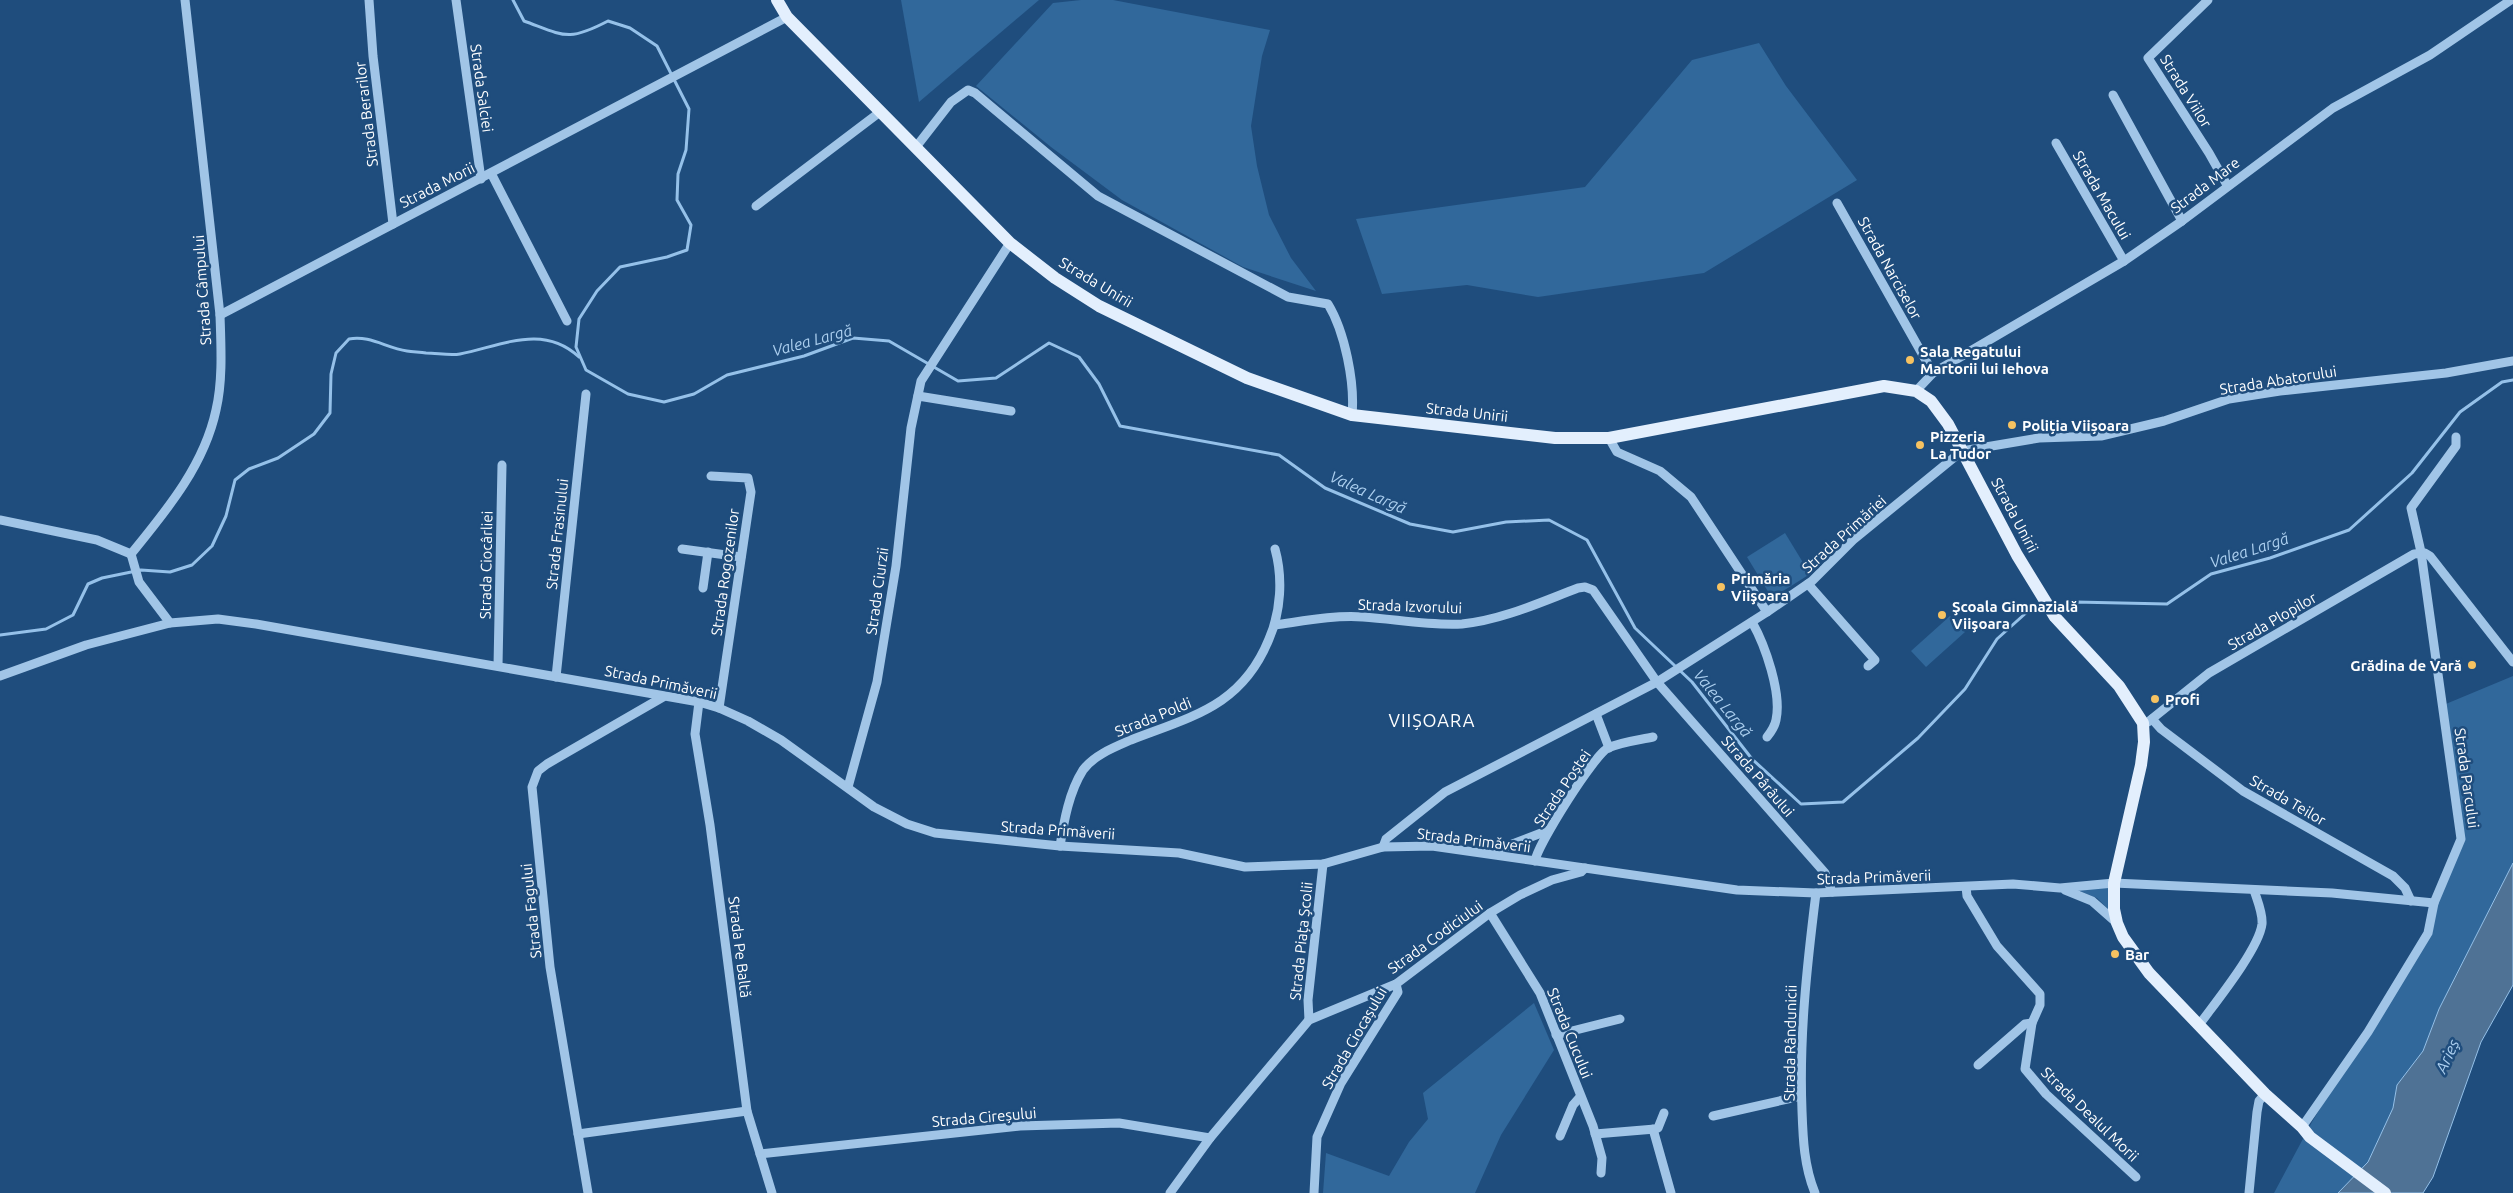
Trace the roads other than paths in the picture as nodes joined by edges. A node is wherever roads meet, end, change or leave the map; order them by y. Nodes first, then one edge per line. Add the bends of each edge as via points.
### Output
1 (185, 0) edge
2 (369, 0) edge
3 (456, 0) edge
4 (778, 0) edge
5 (2208, 0) edge
6 (2511, 0) edge
7 (787, 17) junction
8 (2113, 95) dead end
9 (880, 112) junction
10 (2056, 143) dead end
11 (916, 147) junction
12 (491, 173) junction
13 (481, 179) junction
14 (2227, 185) junction
15 (1837, 203) dead end
16 (756, 206) dead end
17 (2182, 221) junction
18 (393, 224) junction
19 (1010, 243) junction
20 (2124, 261) junction
21 (220, 315) junction
22 (567, 321) dead end
23 (2513, 361) edge
24 (1933, 373) junction
25 (1916, 391) junction
26 (586, 394) dead end
27 (918, 396) junction
28 (1011, 410) dead end
29 (1352, 415) junction
30 (2456, 437) dead end
31 (1609, 438) junction
32 (1962, 451) junction
33 (502, 465) dead end
34 (711, 476) dead end
35 (0, 520) edge
36 (682, 549) dead end
37 (1275, 549) dead end
38 (708, 552) junction
39 (2422, 552) junction
40 (131, 554) junction
41 (741, 557) junction
42 (1808, 584) junction
43 (702, 588) dead end
44 (1767, 612) junction
45 (1752, 622) junction
46 (170, 623) junction
47 (1275, 625) junction
48 (2513, 662) edge
49 (498, 666) junction
50 (1868, 666) dead end
51 (0, 676) edge
52 (556, 677) junction
53 (1657, 682) junction
54 (664, 697) junction
55 (699, 702) junction
56 (719, 708) junction
57 (1596, 714) junction
58 (2147, 721) junction
59 (1653, 737) dead end
60 (1768, 737) dead end
61 (1609, 748) junction
62 (848, 787) junction
63 (1550, 830) junction
64 (1060, 846) junction
65 (1383, 847) junction
66 (1487, 854) junction
67 (1535, 861) junction
68 (1323, 864) junction
69 (1585, 868) junction
70 (2114, 883) junction
71 (1966, 887) junction
72 (2060, 888) junction
73 (2254, 890) junction
74 (1832, 892) junction
75 (1816, 893) junction
76 (2411, 901) junction
77 (2434, 904) junction
78 (1490, 913) junction
79 (2117, 923) junction
80 (1396, 984) junction
81 (1620, 1019) dead end
82 (1309, 1020) junction
83 (2032, 1022) junction
84 (2199, 1025) junction
85 (1556, 1035) junction
86 (1978, 1066) dead end
87 (2265, 1094) junction
88 (1580, 1096) junction
89 (1801, 1096) junction
90 (747, 1111) junction
91 (1664, 1113) dead end
92 (1714, 1116) dead end
93 (1653, 1130) junction
94 (2306, 1132) junction
95 (578, 1134) junction
96 (1595, 1134) junction
97 (1560, 1136) dead end
98 (1210, 1138) junction
99 (760, 1154) junction
100 (1600, 1173) dead end
101 (2136, 1177) dead end
102 (588, 1193) edge
103 (772, 1193) edge
104 (1170, 1193) edge
105 (1314, 1193) edge
106 (1671, 1193) edge
107 (1815, 1193) edge
108 (2249, 1193) edge
109 (2385, 1193) edge

1 - 21 street, Strada Câmpului
2 - 18 street, Strada Berarilor
3 - 13 street, Strada Salciei
4 - 7 main road, Strada Unirii
5 - 14 street, Strada Viilor via 2148,58
6 - 14 street, Strada Mare via 2430,55 2333,108
7 - 9 main road, Strada Unirii
7 - 12 street, Strada Morii
8 - 17 street
9 - 11 main road, Strada Unirii
9 - 16 street
10 - 20 street, Strada Macului
11 - 19 main road, Strada Unirii
11 - 29 street via 951,102 964,91 975,92 1098,196 1288,297 1328,304 1348,363 1354,399
12 - 13 street, Strada Morii
12 - 22 street
13 - 18 street, Strada Morii
14 - 17 street, Strada Mare
15 - 24 street, Strada Narciselor
17 - 20 street, Strada Mare
18 - 21 street, Strada Morii
19 - 27 street, Strada Ciurzii via 923,376
19 - 29 main road, Strada Unirii via 1055,278 1107,310 1248,378
20 - 24 street, Strada Mare
21 - 40 street, Strada Câmpului via 217,410 203,451 180,492
23 - 32 street, Strada Abatorului via 2446,373 2229,399 2164,421 2101,436 2039,438
24 - 25 street, Strada Mare
25 - 31 main road, Strada Unirii via 1884,386
25 - 32 main road, Strada Unirii via 1931,401
26 - 52 street, Strada Frasinului
27 - 28 street
27 - 62 street, Strada Ciurzii via 877,682
29 - 31 main road, Strada Unirii via 1555,438
30 - 39 street, Strada Parcului via 2456,446 2412,508
31 - 44 street via 1617,452 1660,471 1691,497
32 - 42 street, Strada Primăriei via 1853,540
32 - 58 main road, Strada Unirii via 2055,617
33 - 49 street, Strada Ciocârliei
34 - 41 street, Strada Rogozenilor via 743,477 750,481
35 - 40 street via 97,540
36 - 38 street
37 - 47 street via 1280,581
38 - 41 street
38 - 43 street
39 - 48 street via 2430,556
39 - 58 street, Strada Plopilor via 2209,673
39 - 77 street, Strada Parcului via 2461,839
40 - 46 street via 137,578
41 - 56 street, Strada Rogozenilor
42 - 44 street, Strada Primăriei
42 - 50 street via 1875,660
44 - 45 street, Strada Primăriei
45 - 53 street, Strada Primăriei
45 - 60 street via 1766,653 1777,708 1776,721
46 - 49 street, Strada Primăverii via 218,619
46 - 51 street, Strada Primăverii via 86,644
47 - 53 street, Strada Izvorului via 1361,617 1462,624 1508,614 1585,587 1593,590
47 - 64 street, Strada Poldi via 1262,657 1245,681 1212,709 1113,748 1084,770 1065,818
49 - 52 street, Strada Primăverii
52 - 54 street, Strada Primăverii via 637,689
53 - 57 street, Strada Primăriei
53 - 74 street, Strada Pârâului via 1825,873
54 - 55 street, Strada Primăverii
54 - 95 street, Strada Fagului via 547,764 538,771 532,787 550,967
55 - 56 street, Strada Primăverii
55 - 90 street, Strada Pe Baltă via 695,734
56 - 62 street, Strada Primăverii via 781,740
57 - 61 street
57 - 65 street, Strada Primăriei via 1445,792 1386,839
58 - 70 main road via 2141,765
58 - 76 street, Strada Teilor via 2243,791 2393,876 2405,888
59 - 61 street, Strada Poștei
61 - 63 street, Strada Poștei via 1590,770
62 - 64 street, Strada Primăverii via 874,807 907,824 935,833
63 - 66 street
63 - 67 street, Strada Poștei
64 - 68 street, Strada Primăverii via 1179,853 1245,867
65 - 66 street, Strada Primăverii via 1432,846
65 - 68 street, Strada Primăverii
66 - 67 street, Strada Primăverii
67 - 69 street, Strada Primăverii
68 - 82 street, Strada Piața Școlii via 1308,1000
69 - 75 street, Strada Primăverii via 1737,890
69 - 78 street, Strada Codiciului via 1576,874 1552,880
70 - 72 street
70 - 73 street
70 - 79 main road
71 - 72 street, Strada Primăverii via 2013,884
71 - 74 street, Strada Primăverii
71 - 83 street, Strada Dealul Morii via 1967,896 1998,946 2040,994 2040,1005
72 - 79 street via 2092,901
73 - 76 street
73 - 84 street via 2262,924 2256,939 2238,971
74 - 75 street, Strada Primăverii
75 - 89 street, Strada Rândunicii via 1804,985
76 - 77 street
77 - 94 street, Strada Parcului via 2428,933
78 - 80 street, Strada Codiciului
78 - 85 street, Strada Cucului via 1540,993
79 - 84 main road via 2139,962
80 - 82 street, Strada Codiciului
80 - 105 street, Strada Ciocașului via 1398,992 1341,1083 1317,1137
81 - 85 street
82 - 98 street, Strada Codiciului
83 - 86 street
83 - 101 street, Strada Dealul Morii via 2024,1066 2027,1072 2046,1094
84 - 87 main road
85 - 88 street, Strada Cucului
87 - 94 main road
87 - 108 street via 2259,1101 2257,1112
88 - 96 street, Strada Cucului
88 - 97 street via 1572,1105
89 - 92 street
89 - 107 street, Strada Rândunicii via 1805,1158
90 - 95 street
90 - 99 street, Strada Pe Baltă
91 - 93 street via 1658,1128
93 - 96 street
93 - 106 street
94 - 109 main road
95 - 102 street, Strada Fagului
96 - 100 street, Strada Cucului via 1602,1158
98 - 99 street, Strada Cireșului via 1119,1123 1056,1124
98 - 104 street, Strada Codiciului
99 - 103 street, Strada Pe Baltă

